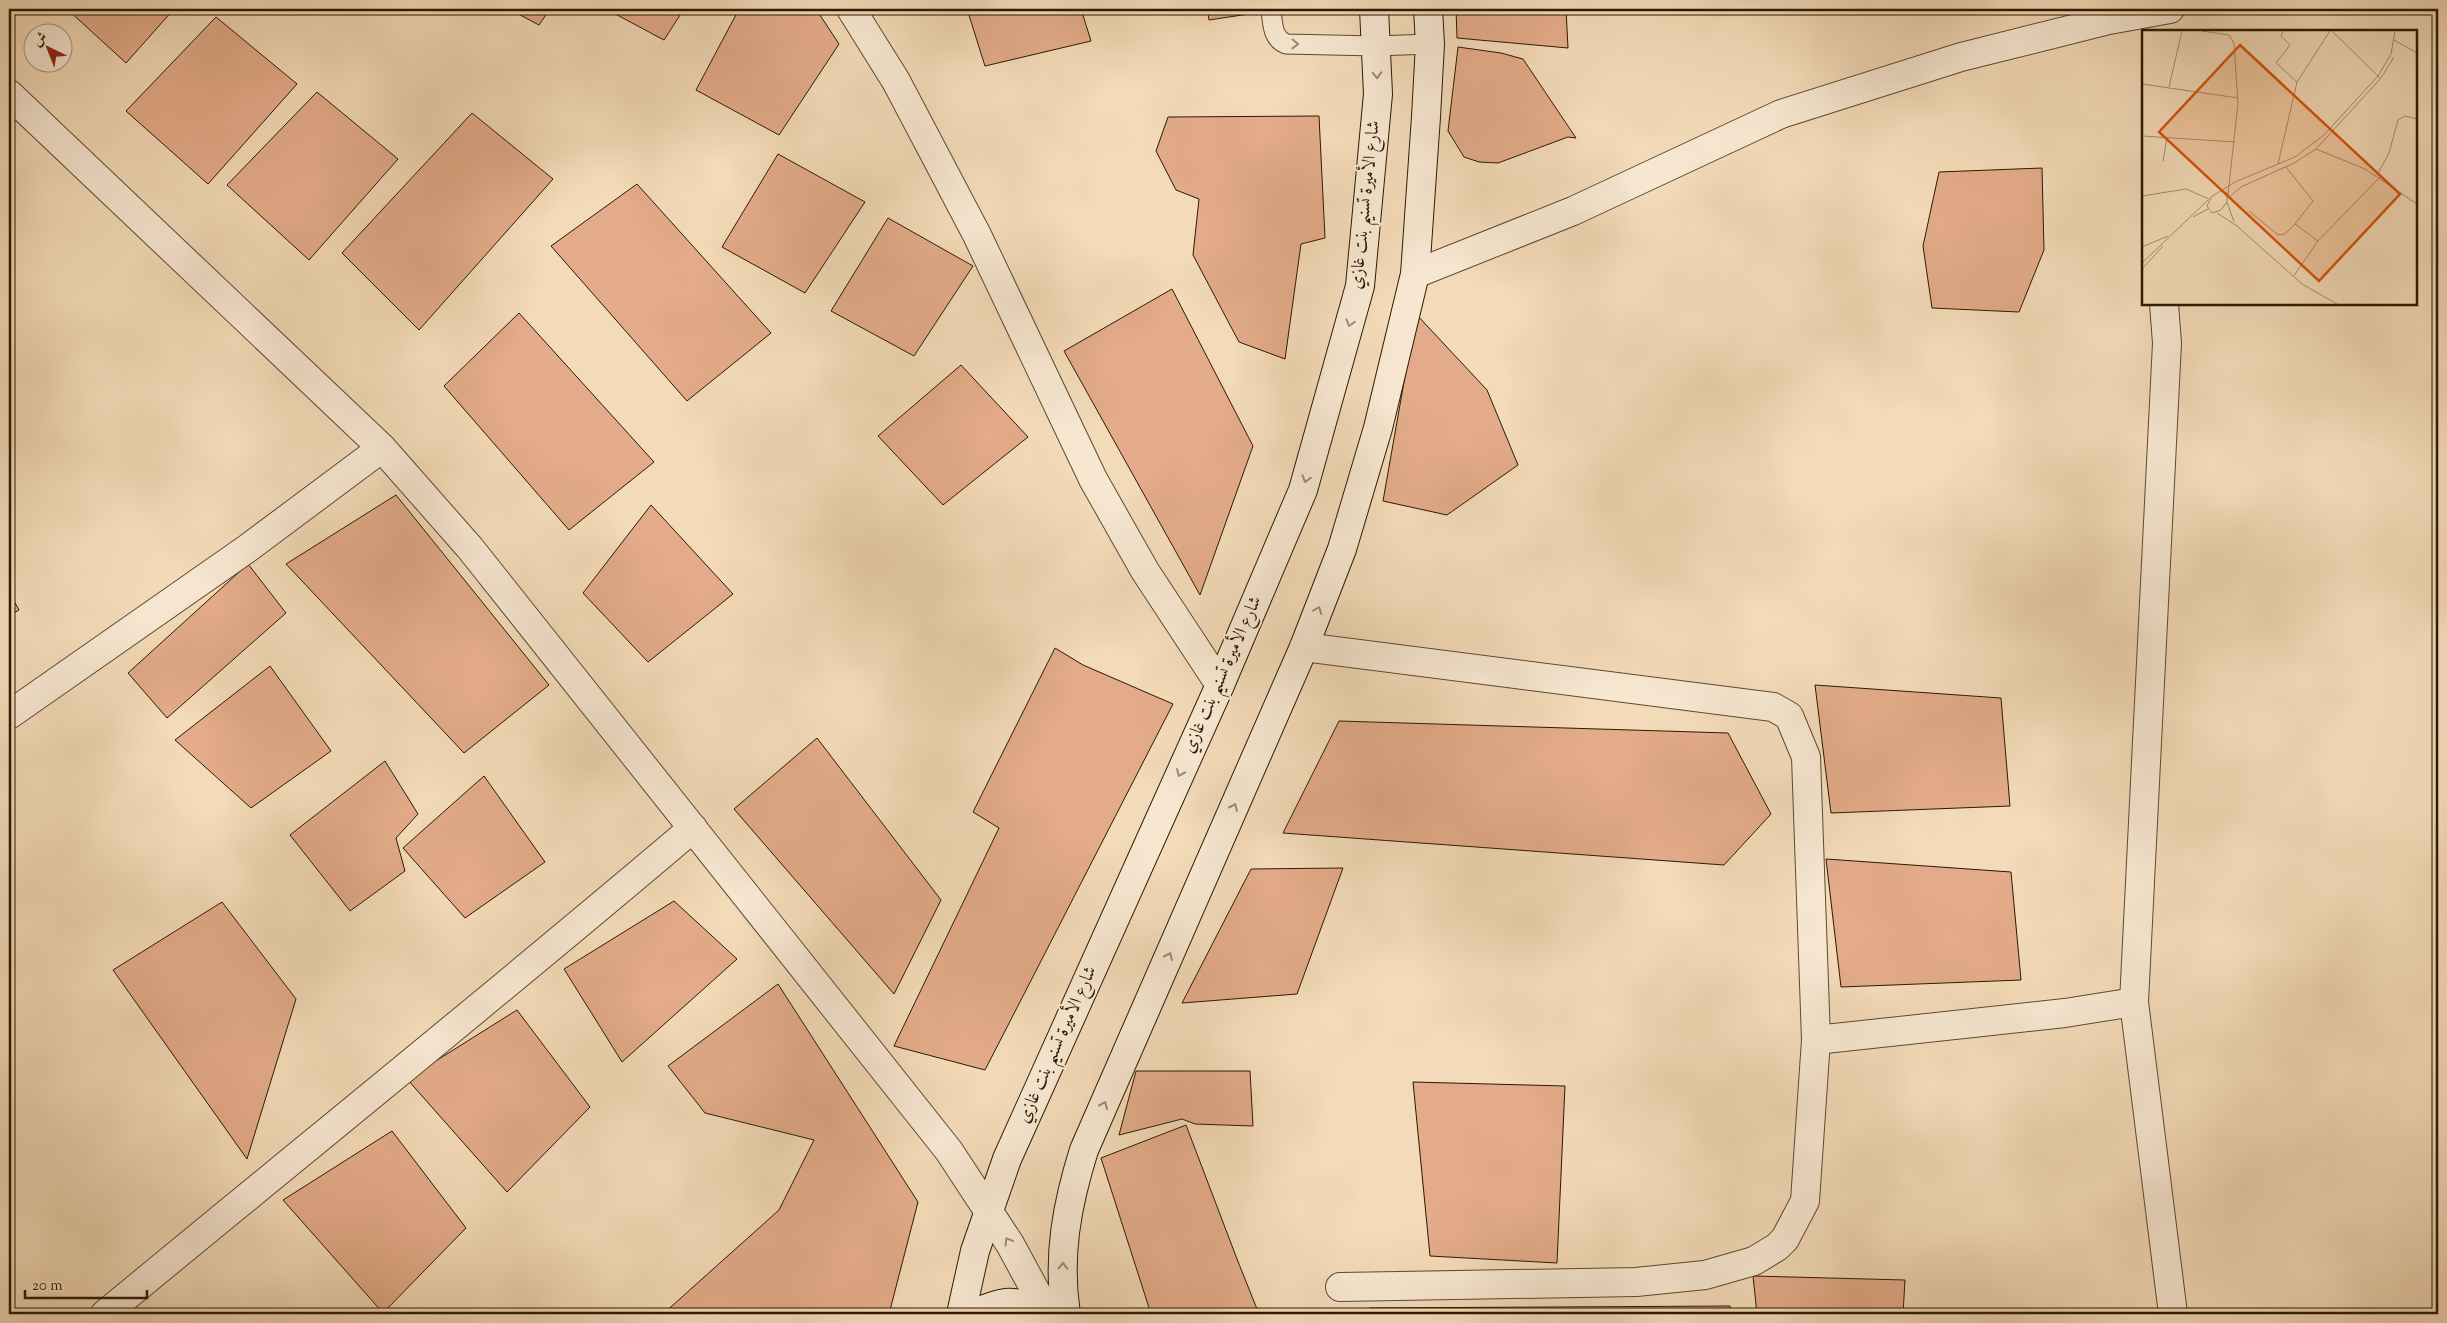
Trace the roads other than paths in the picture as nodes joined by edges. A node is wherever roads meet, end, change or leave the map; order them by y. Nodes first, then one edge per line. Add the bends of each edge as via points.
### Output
1 (850, 9) edge
2 (1374, 9) edge
3 (1428, 9) edge
4 (1271, 10) dead end
5 (2109, 14) edge
6 (2157, 17) edge
7 (1430, 44) junction
8 (1376, 46) junction
9 (9, 94) edge
10 (1415, 274) junction
11 (2164, 305) edge
12 (382, 448) junction
13 (1304, 647) junction
14 (1220, 685) junction
15 (9, 715) edge
16 (693, 828) junction
17 (2134, 1002) junction
18 (1816, 1040) junction
19 (988, 1209) junction
20 (1340, 1287) dead end
21 (105, 1314) edge
22 (960, 1314) edge
23 (974, 1314) edge
24 (1044, 1314) edge
25 (1048, 1314) edge
26 (1066, 1314) edge
27 (2173, 1314) edge

1 - 14 street via 896,81 977,235 1093,479 1145,571
2 - 8 street, شارع الأميرة تسنيم بنت غازي
3 - 7 street
4 -> 8 lane via 1275,35 1286,44
5 - 6 street
5 - 10 street via 1780,114 1573,211
7 - 8 lane
7 - 10 street
8 -> 14 street, شارع الأميرة تسنيم بنت غازي via 1378,94 1360,286 1303,490
9 - 12 street
13 -> 10 street via 1342,549 1378,428
11 - 17 street via 2167,343
12 - 15 street via 248,548
12 - 16 street via 470,548
13 - 18 street via 1773,707 1789,716 1806,756
26 -> 13 street via 1062,1292 1063,1244 1070,1196 1084,1150
14 -> 19 street, شارع الأميرة تسنيم بنت غازي via 1028,1111
16 - 19 street via 907,1096
16 - 21 street via 559,942
17 - 18 street
17 - 27 street
18 - 20 street via 1805,1201 1785,1239 1777,1248 1754,1261 1705,1275 1636,1282
19 - 22 street, شارع الأميرة تسنيم بنت غازي
25 -> 19 street
23 - 24 street via 997,1303 1026,1304

